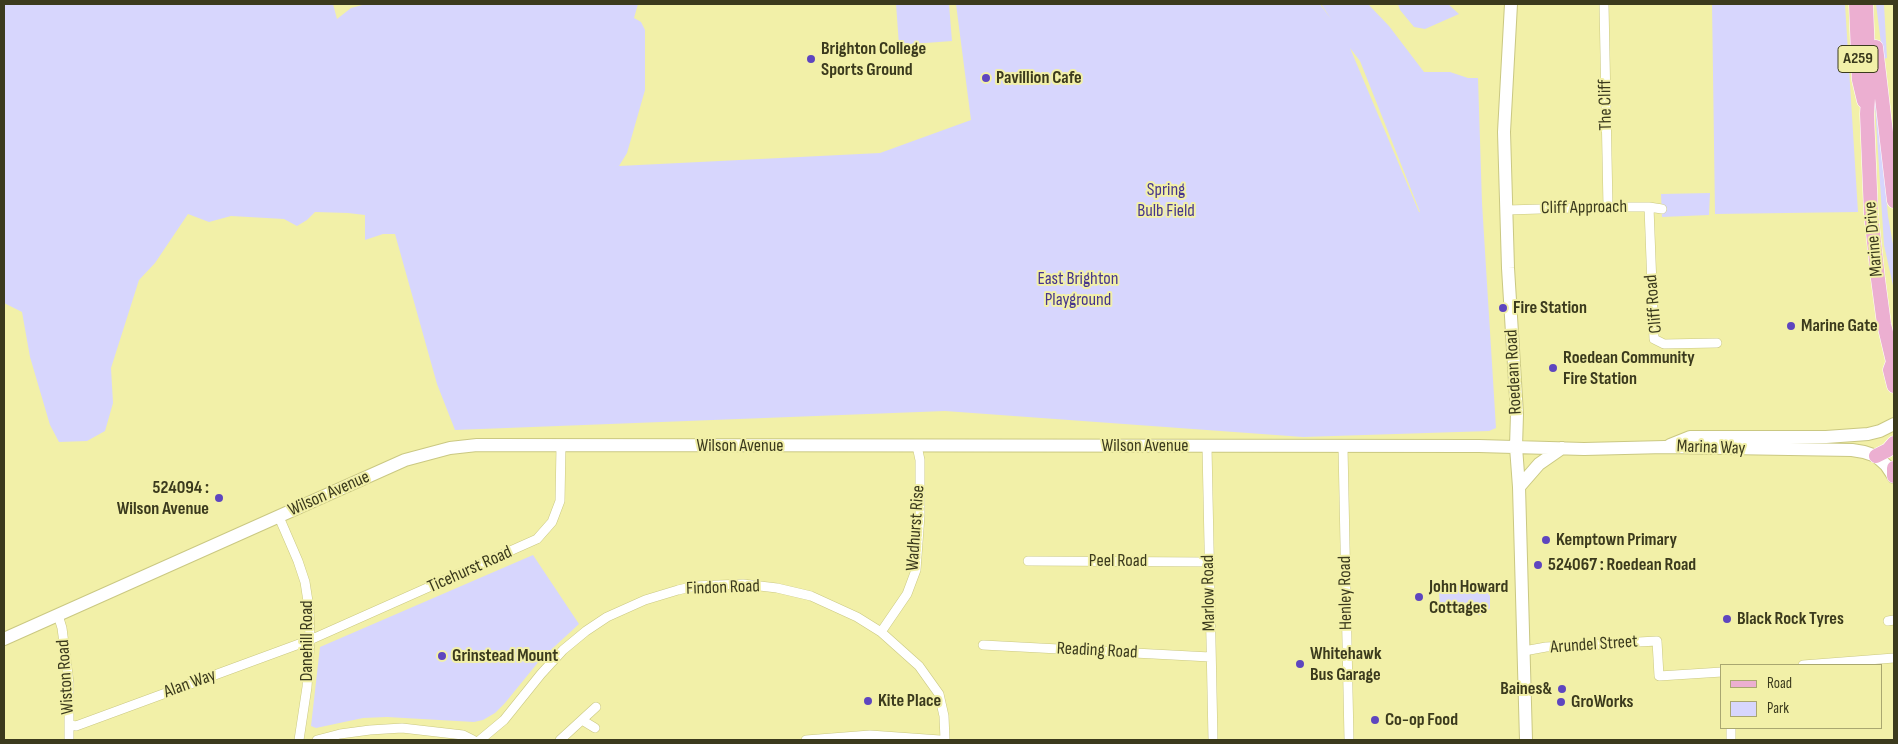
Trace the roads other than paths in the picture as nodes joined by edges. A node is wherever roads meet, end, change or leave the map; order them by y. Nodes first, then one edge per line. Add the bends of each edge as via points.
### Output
1 (1511, 4) edge
2 (1604, 4) edge
3 (1856, 4) edge
4 (1866, 4) edge
5 (1872, 4) edge
6 (1867, 114) junction
7 (1894, 201) edge
8 (1608, 207) junction
9 (1649, 207) junction
10 (1662, 209) dead end
11 (1507, 210) junction
12 (1717, 343) dead end
13 (1894, 362) edge
14 (1894, 386) edge
15 (1894, 424) edge
16 (1894, 443) edge
17 (561, 446) junction
18 (917, 446) junction
19 (1207, 446) junction
20 (1516, 446) junction
21 (1343, 447) junction
22 (1666, 447) junction
23 (1562, 448) junction
24 (1876, 456) junction
25 (1894, 468) edge
26 (1894, 476) edge
27 (1519, 487) junction
28 (279, 517) junction
29 (1028, 561) dead end
30 (1208, 562) junction
31 (58, 615) junction
32 (881, 632) junction
33 (4, 639) edge
34 (310, 640) junction
35 (984, 645) dead end
36 (1524, 650) junction
37 (1210, 657) junction
38 (1894, 658) edge
39 (1816, 664) edge
40 (1720, 672) edge
41 (596, 707) dead end
42 (582, 720) junction
43 (70, 725) junction
44 (595, 728) dead end
45 (69, 740) edge
46 (299, 740) edge
47 (317, 740) edge
48 (473, 740) edge
49 (480, 740) edge
50 (560, 740) edge
51 (806, 740) edge
52 (940, 740) edge
53 (945, 740) edge
54 (1212, 740) edge
55 (1349, 740) edge
56 (1526, 740) edge

1 - 11 street, Roedean Road via 1504,132
2 - 8 street, The Cliff
3 - 6 main road, Marine Drive / A259 via 1859,80
4 - 6 main road, Marine Drive / A259
5 - 7 main road
6 - 13 main road, Marine Drive / A259 via 1871,214 1878,280 1884,324
8 - 9 street, Cliff Approach
8 - 11 street, Cliff Approach
9 - 10 street, Cliff Approach
9 - 12 street, Cliff Road via 1654,339 1664,344
11 - 20 street, Roedean Road
13 - 14 main road, Marine Drive / A259 via 1890,370
15 - 22 street via 1868,434 1826,438 1690,437
16 - 24 main road
17 - 18 street, Wilson Avenue
17 - 28 street, Wilson Avenue via 477,445 440,449 405,460
17 - 34 street, Ticehurst Road via 560,501 552,522 537,539
18 - 19 street, Wilson Avenue
18 - 32 street, Wadhurst Rise via 920,515 916,570 907,594
19 - 21 street, Wilson Avenue
19 - 30 street, Marlow Road
20 - 21 street, Wilson Avenue
20 - 23 street, Marina Way
20 - 27 street, Roedean Road
21 - 55 street, Henley Road
22 - 23 street, Marina Way
22 - 24 street, Marina Way via 1852,450
23 - 27 street via 1539,464
24 - 26 street
25 - 26 main road
27 - 36 street, Roedean Road
28 - 31 street, Wilson Avenue
28 - 34 street, Danehill Road via 305,582
29 - 30 street, Peel Road
30 - 37 street, Marlow Road
31 - 33 street, Wilson Avenue
31 - 43 street, Wiston Road via 66,658
32 - 49 street, Findon Road via 827,602 777,588 743,584 695,586 629,606 586,631 563,650 504,720
32 - 53 street, Findon Road via 919,666 939,694
34 - 43 street, Alan Way via 76,726
34 - 46 street, Danehill Road
35 - 37 street, Reading Road
36 - 40 street, Arundel Street via 1657,641 1659,676
36 - 56 street, Roedean Road
37 - 54 street, Marlow Road
38 - 39 street
41 - 42 street
42 - 44 street
42 - 50 street
43 - 45 street, Wiston Road
47 - 48 street via 362,731 402,728 463,735
51 - 52 street via 870,735

